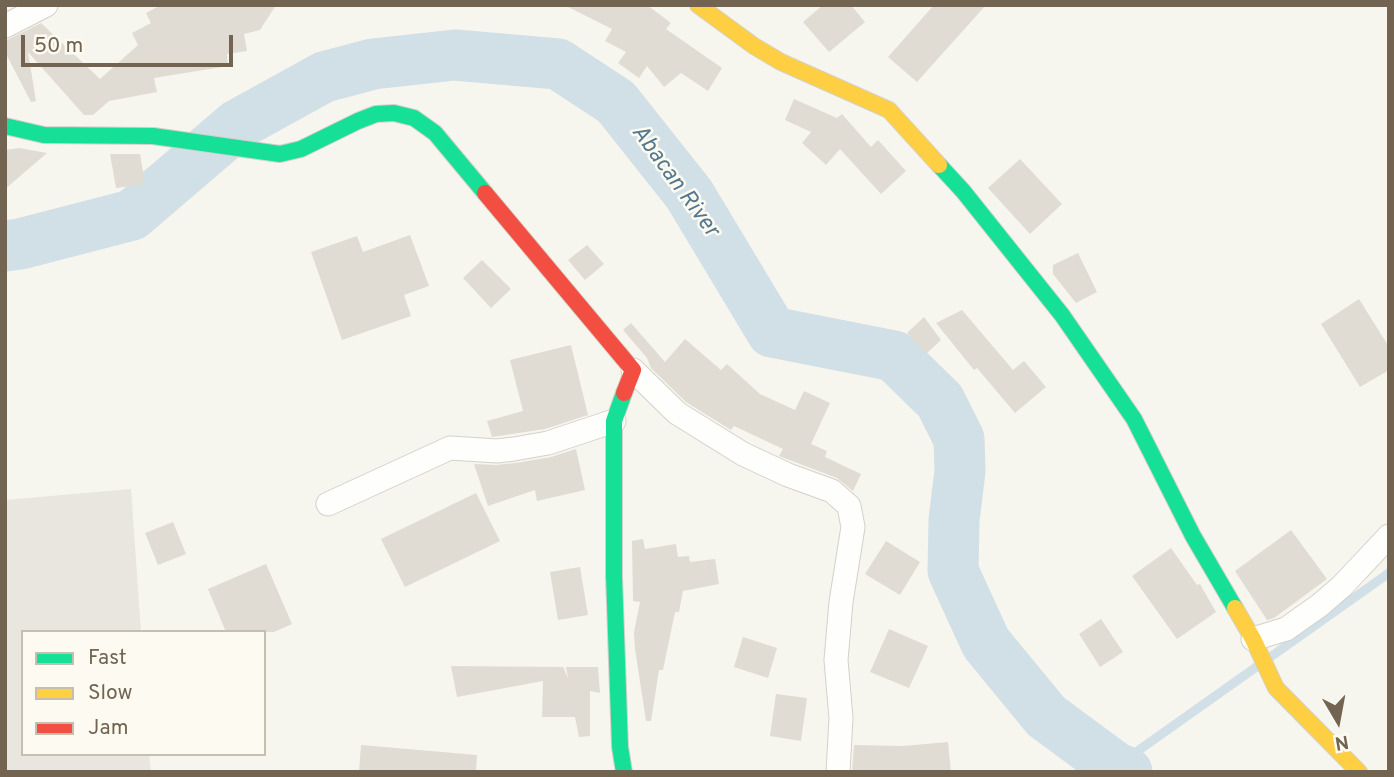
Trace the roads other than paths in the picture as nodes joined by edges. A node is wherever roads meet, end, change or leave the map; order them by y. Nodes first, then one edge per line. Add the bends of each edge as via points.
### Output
1 (46, 5) edge
2 (698, 5) edge
3 (5, 26) edge
4 (5, 126) edge
5 (633, 370) junction
6 (614, 421) junction
7 (328, 504) dead end
8 (1389, 536) edge
9 (1256, 647) junction
10 (624, 772) edge
11 (838, 772) edge
12 (1359, 772) edge

1 - 3 street
2 - 9 street via 781,62 889,110 963,191 1062,315 1134,419
4 - 5 street via 44,135 173,138 280,154 298,152 359,118 393,112 422,121
5 - 6 street
5 - 11 street via 677,414 743,454 832,491 849,506 853,527 835,660 841,718
6 - 7 street via 514,449 450,448
6 - 10 street via 614,576
8 - 9 street via 1320,605
9 - 12 street via 1276,688

